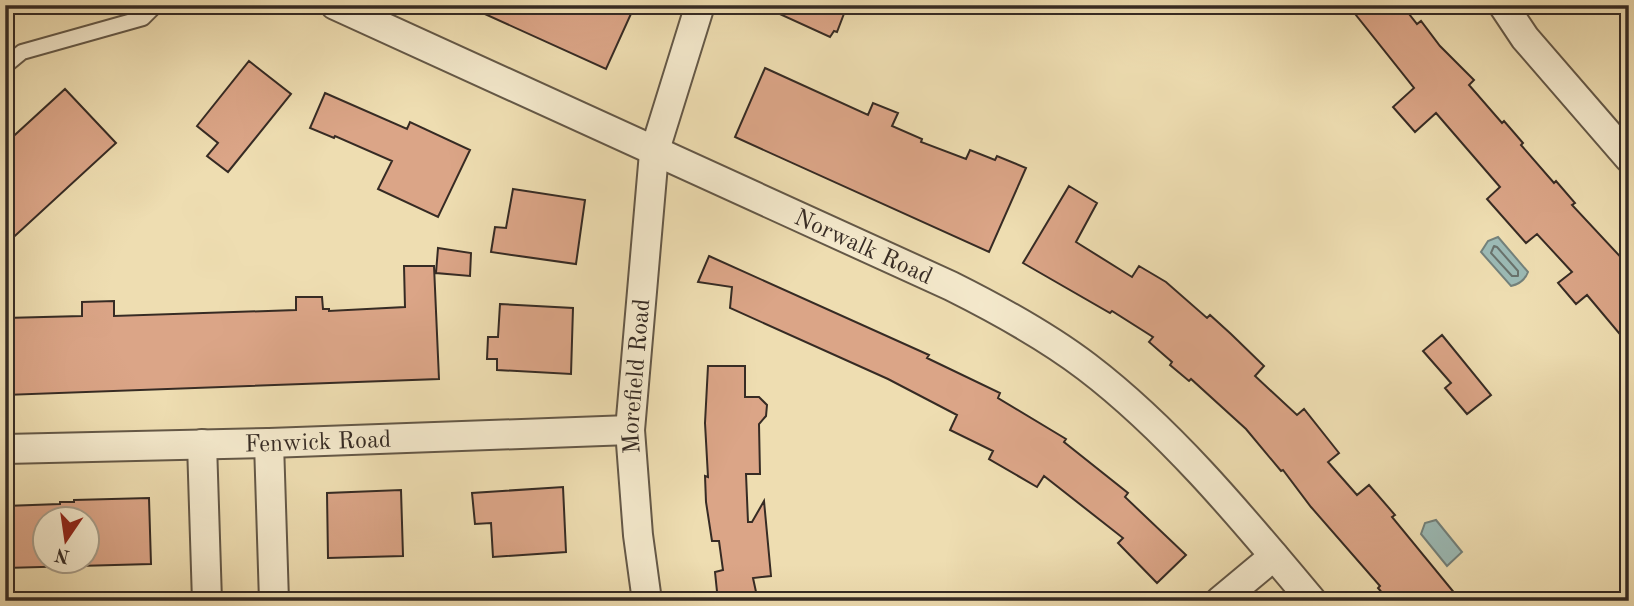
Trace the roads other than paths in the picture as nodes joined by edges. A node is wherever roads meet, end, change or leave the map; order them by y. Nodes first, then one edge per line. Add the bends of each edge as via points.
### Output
1 (156, 5) edge
2 (334, 5) edge
3 (700, 5) edge
4 (1503, 5) edge
5 (5, 66) edge
6 (654, 153) junction
7 (1629, 158) edge
8 (631, 430) junction
9 (269, 443) junction
10 (202, 444) junction
11 (5, 449) edge
12 (1274, 556) junction
13 (207, 601) edge
14 (274, 601) edge
15 (647, 601) edge
16 (1220, 601) edge
17 (1312, 601) edge

1 - 5 lane via 143,18 22,51
2 - 6 street, Norwalk Road
3 - 6 street, Morefield Road
4 - 7 street via 1525,38
6 - 8 street, Morefield Road
6 - 12 street, Norwalk Road via 951,286 1030,328 1089,369 1138,412 1200,471
8 - 9 street, Fenwick Road
8 - 15 street, Morefield Road
9 - 10 street, Fenwick Road
9 - 14 street
10 - 11 street, Fenwick Road
10 - 13 street
12 - 16 street
12 - 17 street, Norwalk Road

